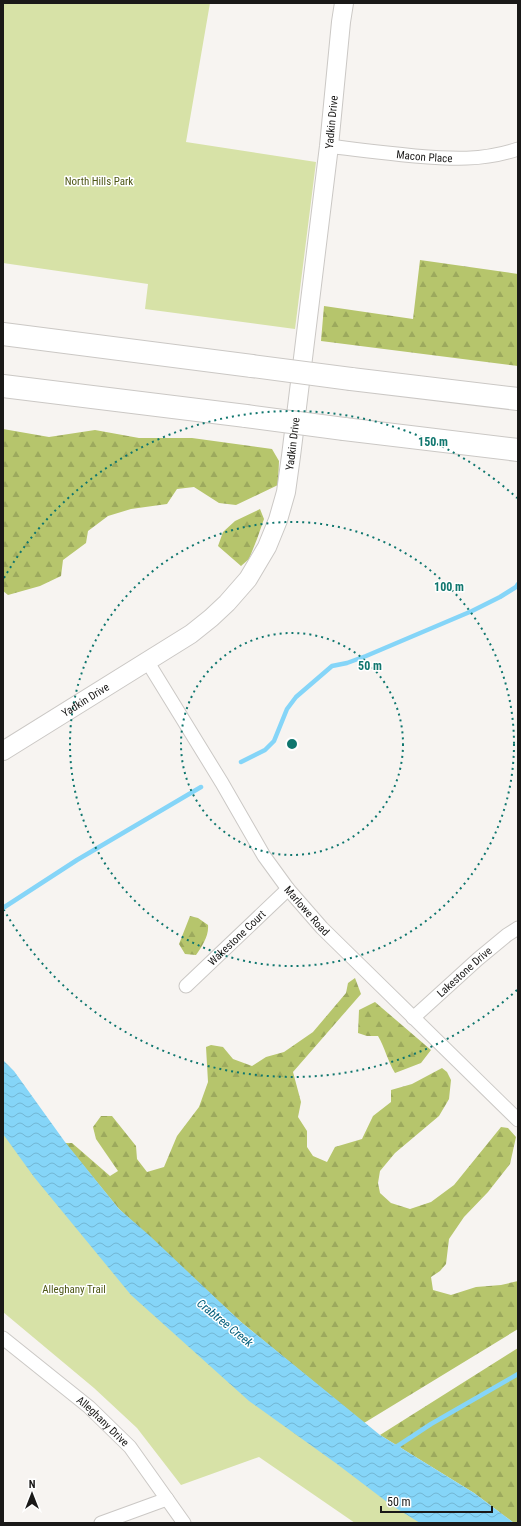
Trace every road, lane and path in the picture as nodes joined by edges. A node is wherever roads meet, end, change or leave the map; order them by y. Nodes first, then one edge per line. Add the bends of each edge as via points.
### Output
1 (344, 3) edge
2 (329, 146) junction
3 (518, 149) edge
4 (3, 334) edge
5 (3, 386) edge
6 (518, 400) edge
7 (518, 450) edge
8 (147, 661) junction
9 (3, 751) edge
10 (288, 889) junction
11 (518, 928) edge
12 (186, 986) dead end
13 (413, 1018) junction
14 (518, 1120) edge
15 (3, 1338) edge
16 (167, 1499) junction
17 (101, 1523) edge
18 (184, 1523) edge

1 - 2 street, Yadkin Drive
2 - 3 street, Macon Place via 465,160 504,154
2 - 8 street, Yadkin Drive via 291,456 286,492 278,520 267,547 248,579 227,603 191,634
4 - 6 highway, bridge
5 - 7 highway, bridge
8 - 9 street, Yadkin Drive
8 - 10 street, Marlowe Road via 264,856
10 - 12 street, Wakestone Court
10 - 13 street, Marlowe Road via 322,928
11 - 13 street, Lakestone Drive via 478,959
13 - 14 street, Marlowe Road
15 - 16 street, Alleghany Drive via 89,1407 130,1447
16 - 17 street
16 - 18 street, Alleghany Drive

